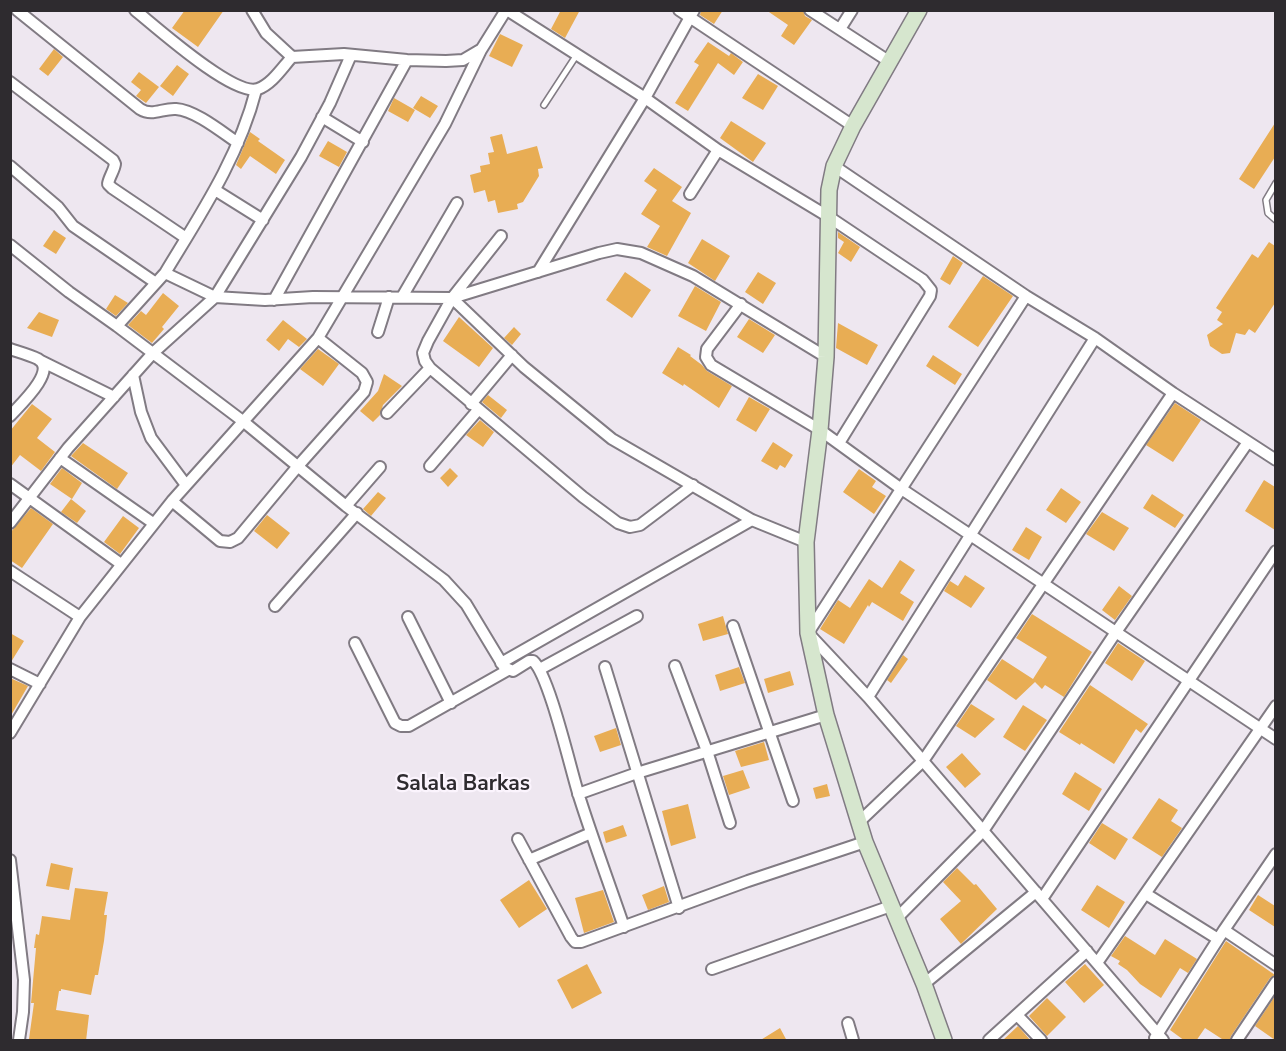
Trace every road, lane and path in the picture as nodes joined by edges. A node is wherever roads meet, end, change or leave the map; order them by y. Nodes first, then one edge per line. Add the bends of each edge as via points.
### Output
1 (17, 10) edge
2 (135, 10) edge
3 (252, 10) edge
4 (506, 10) edge
5 (679, 10) edge
6 (810, 10) edge
7 (852, 10) edge
8 (919, 10) edge
9 (692, 14) edge
10 (840, 29) junction
11 (481, 50) junction
12 (351, 55) junction
13 (576, 56) junction
14 (292, 57) junction
15 (408, 60) junction
16 (890, 62) junction
17 (10, 82) edge
18 (256, 90) junction
19 (645, 99) junction
20 (544, 105) dead end
21 (322, 117) junction
22 (853, 126) junction
23 (238, 142) junction
24 (363, 142) junction
25 (718, 150) junction
26 (10, 166) edge
27 (834, 166) junction
28 (1275, 183) edge
29 (215, 190) junction
30 (690, 194) dead end
31 (457, 203) dead end
32 (829, 217) junction
33 (263, 220) junction
34 (1275, 220) edge
35 (501, 236) dead end
36 (186, 238) junction
37 (10, 245) edge
38 (538, 272) junction
39 (165, 273) junction
40 (156, 283) junction
41 (1026, 296) junction
42 (214, 297) junction
43 (342, 297) junction
44 (389, 297) junction
45 (402, 297) junction
46 (452, 298) junction
47 (274, 300) junction
48 (741, 304) junction
49 (117, 326) junction
50 (378, 332) dead end
51 (318, 338) junction
52 (1095, 338) junction
53 (10, 350) edge
54 (153, 353) junction
55 (512, 355) junction
56 (826, 357) junction
57 (38, 359) junction
58 (430, 368) junction
59 (133, 375) junction
60 (1173, 393) junction
61 (114, 397) junction
62 (474, 407) junction
63 (387, 413) dead end
64 (10, 416) edge
65 (244, 422) junction
66 (820, 430) junction
67 (1248, 442) junction
68 (839, 443) junction
69 (60, 458) junction
70 (1275, 460) edge
71 (298, 466) junction
72 (430, 466) dead end
73 (380, 467) dead end
74 (10, 484) edge
75 (186, 485) junction
76 (693, 485) junction
77 (900, 488) junction
78 (29, 498) junction
79 (171, 501) junction
80 (346, 506) junction
81 (357, 513) junction
82 (752, 519) junction
83 (10, 523) edge
84 (153, 523) junction
85 (971, 536) junction
86 (806, 542) junction
87 (1275, 551) edge
88 (121, 564) junction
89 (10, 571) edge
90 (1044, 584) junction
91 (274, 606) dead end
92 (80, 616) junction
93 (637, 616) dead end
94 (408, 617) dead end
95 (733, 626) dead end
96 (1116, 632) junction
97 (808, 633) junction
98 (355, 643) dead end
99 (675, 666) dead end
100 (505, 667) junction
101 (605, 667) dead end
102 (10, 669) edge
103 (540, 669) junction
104 (1188, 681) junction
105 (40, 684) junction
106 (868, 697) junction
107 (451, 703) junction
108 (1275, 706) edge
109 (826, 715) junction
110 (1260, 729) junction
111 (768, 731) junction
112 (10, 733) edge
113 (1275, 739) edge
114 (707, 751) junction
115 (923, 761) junction
116 (637, 773) junction
117 (578, 794) junction
118 (793, 801) dead end
119 (859, 822) junction
120 (730, 823) dead end
121 (983, 831) junction
122 (591, 832) junction
123 (518, 839) dead end
124 (865, 842) junction
125 (1275, 854) edge
126 (529, 860) junction
127 (10, 861) edge
128 (1146, 894) junction
129 (1039, 895) junction
130 (13, 903) edge
131 (679, 908) junction
132 (894, 912) junction
133 (624, 927) junction
134 (1221, 935) junction
135 (1087, 951) junction
136 (1097, 963) junction
137 (1275, 965) edge
138 (712, 969) dead end
139 (1275, 982) edge
140 (924, 984) junction
141 (1017, 1015) junction
142 (848, 1023) dead end
143 (1158, 1038) edge
144 (19, 1041) edge
145 (853, 1041) edge
146 (944, 1041) edge
147 (989, 1041) edge
148 (1041, 1041) edge
149 (1237, 1041) edge

1 - 23 street via 140,109 147,113 176,108
2 - 18 street via 230,83
3 - 14 street via 266,33
4 - 11 street
4 - 13 street
5 - 9 street
6 - 10 street
7 - 10 street
8 - 16 street
9 - 19 street
9 - 22 street
10 - 16 street
11 - 15 street via 463,60
11 - 43 street via 445,124
12 - 14 street
12 - 15 street
12 - 21 street
13 - 19 street
13 - 20 lane
14 - 18 street via 268,84
15 - 24 street
16 - 22 street
17 - 36 street via 113,160 116,164 108,184 112,188
18 - 23 street
19 - 25 street
19 - 38 street
21 - 24 street
21 - 33 street
22 - 27 street
23 - 29 street
24 - 47 street
25 - 30 street
25 - 32 street
26 - 40 street via 58,207 73,226
27 - 32 street
27 - 41 street
28 - 34 lane via 1266,200 1268,213
29 - 33 street
29 - 36 street
31 - 45 street
32 - 56 street
32 - 68 street via 923,280 931,290
33 - 42 street
35 - 46 street
36 - 39 street
37 - 49 street
38 - 46 street
38 - 48 street via 617,249 641,254 693,276
39 - 40 street
39 - 42 street
40 - 49 street
41 - 52 street
41 - 77 street
42 - 47 street
42 - 54 street
43 - 44 street
43 - 47 street
43 - 51 street
44 - 45 street
44 - 50 street
45 - 46 street
46 - 55 street
46 - 58 street via 423,352
48 - 56 street
48 - 66 street via 707,349 708,361
49 - 54 street
51 - 65 street
51 - 71 street via 362,373 367,382 364,392
52 - 60 street
52 - 85 street
53 - 57 street
54 - 59 street
54 - 65 street
55 - 62 street
55 - 76 street via 612,439
56 - 66 street
57 - 61 street
57 - 64 street via 45,371
58 - 62 street
58 - 63 street
59 - 61 street
59 - 75 street via 141,412 152,438
60 - 67 street
60 - 90 street
61 - 69 street
62 - 72 street
62 - 76 street via 618,523 640,525
65 - 71 street
65 - 75 street
66 - 68 street
66 - 86 street
67 - 70 street
67 - 96 street
68 - 77 street
69 - 78 street
69 - 84 street
71 - 79 street via 238,538 230,542 220,541
71 - 80 street
73 - 80 street
74 - 78 street
75 - 79 street
76 - 82 street
77 - 85 street
77 - 97 street
78 - 83 street
78 - 88 street
79 - 84 street
80 - 81 street
81 - 91 street
81 - 100 street via 444,580 466,604
82 - 86 street
82 - 100 street
84 - 88 street
85 - 90 street
85 - 106 street
86 - 97 street
87 - 104 street
88 - 92 street
89 - 92 street
90 - 96 street
90 - 115 street
92 - 105 street
93 - 103 street
94 - 107 street
95 - 111 street
96 - 104 street
96 - 121 street
97 - 106 street
97 - 109 street
98 - 107 street via 395,723 409,726
99 - 114 street
100 - 103 street via 513,671 533,661
100 - 107 street
101 - 116 street
102 - 105 street
103 - 117 street
104 - 110 street
104 - 129 street
105 - 112 street
106 - 115 street
108 - 110 street
109 - 111 street
109 - 119 street
110 - 113 street
110 - 128 street
111 - 114 street
111 - 118 street
114 - 116 street
114 - 120 street
115 - 119 street
115 - 121 street
116 - 117 street
116 - 131 street
117 - 122 street
119 - 124 street
121 - 129 street
121 - 132 street
122 - 126 street
122 - 133 street
123 - 126 street
124 - 131 street
124 - 132 street
125 - 134 street
126 - 133 street via 576,942
127 - 130 street
128 - 134 street
128 - 136 street
129 - 135 street
129 - 140 street
130 - 144 street via 24,980
131 - 133 street
132 - 138 street
132 - 140 street
134 - 137 street
134 - 143 street
135 - 136 street
135 - 141 street
136 - 143 street
139 - 149 street
140 - 146 street
141 - 147 street
141 - 148 street
142 - 145 street

